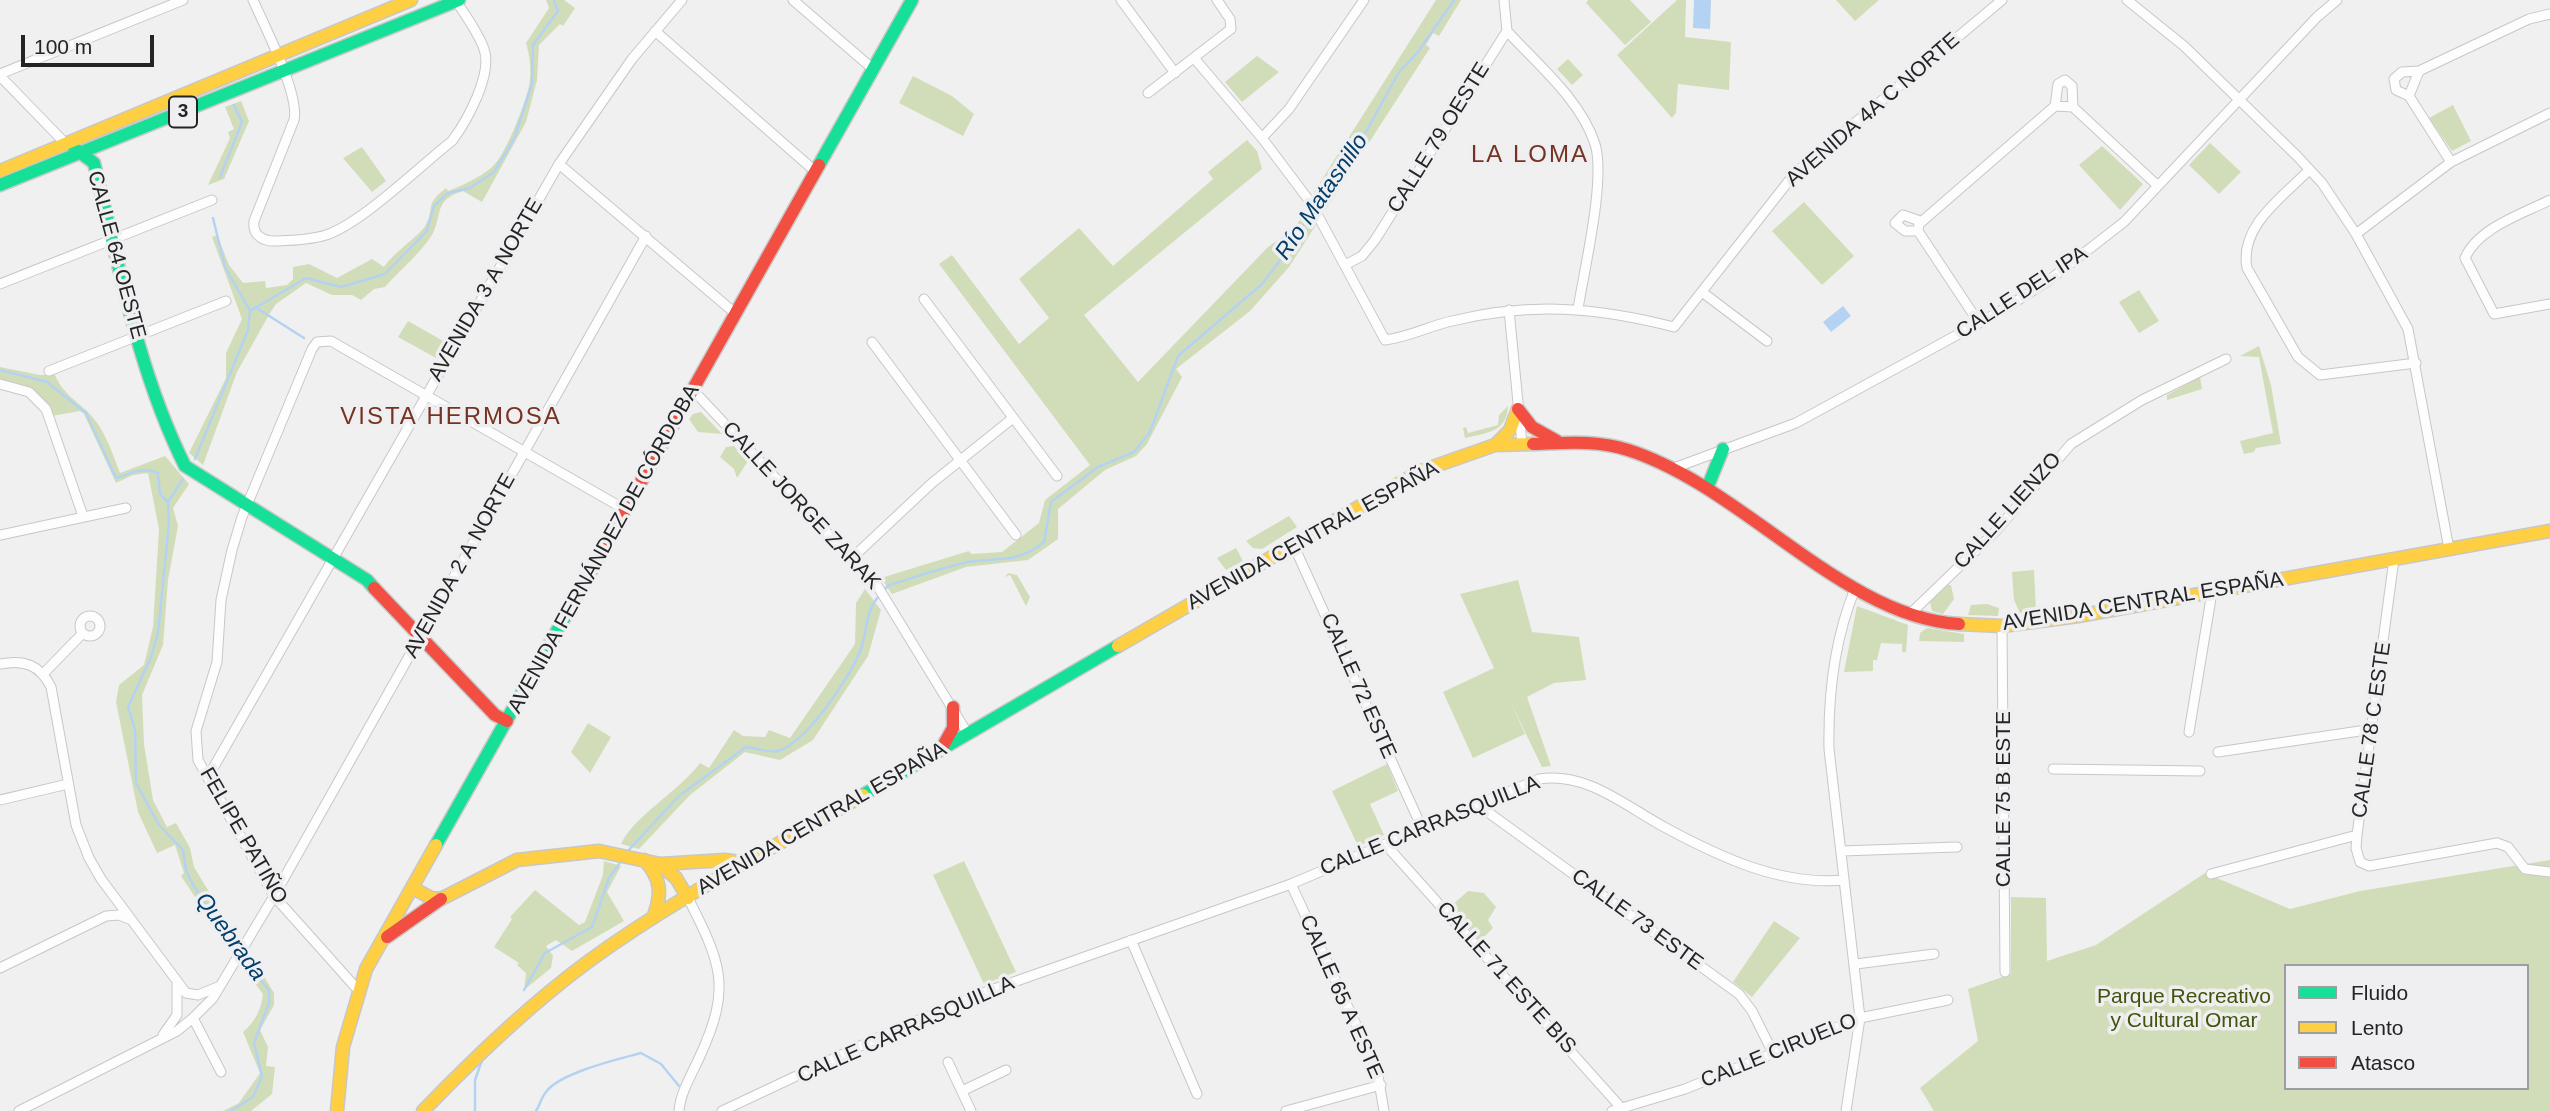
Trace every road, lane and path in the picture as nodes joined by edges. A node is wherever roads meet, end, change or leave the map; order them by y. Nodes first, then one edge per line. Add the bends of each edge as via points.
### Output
1 (253, 0) edge
2 (411, 0) edge
3 (682, 0) edge
4 (793, 0) edge
5 (912, 0) edge
6 (1121, 0) edge
7 (1217, 0) edge
8 (1364, 0) edge
9 (1504, 0) edge
10 (2001, 0) edge
11 (2127, 0) edge
12 (2337, 0) edge
13 (176, 1) edge
14 (457, 1) edge
15 (2550, 13) edge
16 (655, 31) junction
17 (1507, 31) junction
18 (278, 55) junction
19 (1195, 58) junction
20 (873, 69) junction
21 (283, 71) junction
22 (2419, 71) junction
23 (1175, 73) junction
24 (0, 75) edge
25 (1148, 93) dead end
26 (2409, 96) junction
27 (2239, 99) junction
28 (2055, 106) junction
29 (2073, 107) junction
30 (2550, 113) edge
31 (1262, 138) junction
32 (65, 143) junction
33 (82, 152) junction
34 (2451, 162) junction
35 (559, 164) junction
36 (2309, 170) junction
37 (0, 171) edge
38 (816, 172) junction
39 (0, 185) edge
40 (2158, 186) junction
41 (212, 200) dead end
42 (2550, 200) edge
43 (1920, 221) junction
44 (1918, 231) junction
45 (2356, 234) junction
46 (646, 236) junction
47 (114, 239) junction
48 (1347, 264) junction
49 (0, 285) edge
50 (1702, 292) junction
51 (924, 299) dead end
52 (226, 301) dead end
53 (2550, 304) edge
54 (1578, 309) junction
55 (1509, 310) junction
56 (736, 314) junction
57 (1979, 324) junction
58 (136, 334) junction
59 (1767, 341) dead end
60 (873, 342) dead end
61 (2226, 359) dead end
62 (2416, 363) junction
63 (49, 371) dead end
64 (0, 384) edge
65 (693, 390) junction
66 (426, 394) junction
67 (1518, 409) junction
68 (1013, 418) junction
69 (1558, 441) junction
70 (1522, 444) junction
71 (1495, 445) junction
72 (1723, 449) junction
73 (524, 452) junction
74 (960, 460) junction
75 (1674, 468) junction
76 (1057, 477) dead end
77 (1708, 486) junction
78 (246, 507) junction
79 (127, 508) dead end
80 (626, 510) junction
81 (83, 516) junction
82 (2550, 531) edge
83 (0, 535) edge
84 (1016, 535) dead end
85 (1293, 544) junction
86 (2449, 549) junction
87 (334, 558) junction
88 (851, 559) junction
89 (2394, 559) junction
90 (1855, 589) junction
91 (2212, 592) junction
92 (1910, 614) junction
93 (2002, 626) junction
94 (83, 633) dead end
95 (422, 635) junction
96 (0, 664) edge
97 (44, 673) junction
98 (953, 708) junction
99 (507, 721) junction
100 (2373, 729) junction
101 (2189, 732) dead end
102 (968, 734) junction
103 (942, 749) junction
104 (2218, 752) dead end
105 (2053, 769) dead end
106 (2200, 771) dead end
107 (208, 777) junction
108 (68, 784) junction
109 (0, 800) edge
110 (1478, 805) junction
111 (1422, 828) junction
112 (2357, 835) junction
113 (1386, 845) junction
114 (1957, 847) dead end
115 (1842, 851) junction
116 (634, 856) junction
117 (748, 863) junction
118 (660, 864) junction
119 (2550, 872) edge
120 (2211, 874) dead end
121 (1844, 880) junction
122 (1291, 884) junction
123 (413, 888) junction
124 (108, 889) junction
125 (274, 896) junction
126 (688, 898) junction
127 (441, 899) junction
128 (106, 916) junction
129 (653, 918) junction
130 (132, 921) junction
131 (383, 939) junction
132 (1131, 940) junction
133 (1934, 954) dead end
134 (1856, 964) junction
135 (0, 968) edge
136 (2005, 972) dead end
137 (177, 984) junction
138 (220, 986) junction
139 (358, 990) junction
140 (1948, 1000) dead end
141 (193, 1018) junction
142 (1860, 1018) junction
143 (159, 1038) junction
144 (1773, 1053) junction
145 (948, 1062) dead end
146 (1006, 1070) dead end
147 (221, 1072) dead end
148 (1381, 1085) junction
149 (962, 1091) junction
150 (1197, 1094) dead end
151 (1624, 1109) edge
152 (19, 1111) edge
153 (337, 1111) edge
154 (423, 1111) edge
155 (679, 1111) edge
156 (722, 1111) edge
157 (971, 1111) edge
158 (1286, 1111) edge
159 (1384, 1111) edge
160 (1612, 1111) edge
161 (1846, 1111) edge

1 - 18 street
2 - 18 main road, 3
3 - 16 street, AVENIDA 3 A NORTE
4 - 20 street
5 - 20 main road, AVENIDA FERNÁNDEZ DE CÓRDOBA
6 - 23 street
7 - 19 street via 1231,29
8 - 31 street via 1289,108
9 - 17 street
10 - 50 street, AVENIDA 4A C NORTE via 1794,173
11 - 27 street
12 - 27 street, CALLE DEL IPA
13 - 24 street
14 - 21 main road, 3
14 - 21 street via 486,60 473,107 452,141 340,229 324,236 273,241 259,237 253,227 296,113
15 - 22 street
16 - 35 street, AVENIDA 3 A NORTE
16 - 38 street
17 - 48 street, CALLE 79 OESTE via 1375,240 1362,256
17 - 54 street via 1579,111 1596,146 1597,183
18 - 21 street
18 - 32 main road, 3
19 - 23 street
19 - 31 street
20 - 38 main road, AVENIDA FERNÁNDEZ DE CÓRDOBA
21 - 33 main road, 3
22 - 26 street
22 - 26 street via 2399,73 2394,79 2396,90
23 - 25 street
24 - 32 street, CALLE 64 OESTE
26 - 34 street
27 - 36 street
27 - 40 street, CALLE DEL IPA
28 - 29 street
28 - 29 street via 2057,84 2065,80 2072,86
28 - 43 street
29 - 40 street
30 - 34 street
31 - 48 street via 1311,203
32 - 33 main road, CALLE 64 OESTE
32 - 37 main road, 3
33 - 39 main road, 3
33 - 47 main road, CALLE 64 OESTE via 94,163
34 - 45 street
35 - 46 street
35 - 66 street, AVENIDA 3 A NORTE
36 - 45 street
36 - 62 street via 2249,235 2244,254 2247,268 2298,357 2320,375
38 - 56 main road, AVENIDA FERNÁNDEZ DE CÓRDOBA
40 - 57 street, CALLE DEL IPA via 2049,281
41 - 47 street
42 - 53 street via 2481,237 2465,258 2494,314
43 - 44 street
43 - 44 street via 1903,215 1895,223 1905,231
44 - 57 street
45 - 62 street via 2408,329
46 - 56 street
46 - 73 street, AVENIDA 2 A NORTE
47 - 49 street
47 - 58 main road, CALLE 64 OESTE
48 - 55 street, AVENIDA 4A C NORTE via 1385,340
50 - 54 street, AVENIDA 4A C NORTE via 1674,327
50 - 59 street
51 - 68 street
52 - 58 street
54 - 55 street, AVENIDA 4A C NORTE
55 - 67 street
56 - 65 main road, AVENIDA FERNÁNDEZ DE CÓRDOBA
57 - 72 street, CALLE DEL IPA via 1796,424
58 - 63 street
58 - 78 main road, CALLE 64 OESTE via 170,436 185,466
60 - 74 street
61 - 92 street, CALLE LIENZO via 2142,400 2071,444 1996,531
62 - 86 street
64 - 81 street via 29,392 46,410
65 - 80 main road, AVENIDA FERNÁNDEZ DE CÓRDOBA
65 - 88 street, CALLE JORGE ZARAK
66 - 73 street
66 - 78 street, FELIPE PATIÑO via 331,341 317,342
66 - 87 street, AVENIDA 3 A NORTE
67 - 69 main road via 1532,427
67 - 70 street
67 - 71 main road via 1510,430
68 - 74 street
68 - 76 street
69 - 70 main road, AVENIDA CENTRAL ESPAÑA
69 - 75 main road, AVENIDA CENTRAL ESPAÑA via 1627,449
70 - 71 main road, AVENIDA CENTRAL ESPAÑA
71 - 85 main road, AVENIDA CENTRAL ESPAÑA via 1421,471
72 - 75 street, CALLE DEL IPA
72 - 77 main road
73 - 80 street
73 - 95 street, AVENIDA 2 A NORTE
74 - 84 street
74 - 88 street
75 - 77 main road, AVENIDA CENTRAL ESPAÑA
77 - 90 main road, AVENIDA CENTRAL ESPAÑA
78 - 87 main road
78 - 107 street, FELIPE PATIÑO via 221,600 217,662 196,731 198,760
79 - 81 street
80 - 99 main road, AVENIDA FERNÁNDEZ DE CÓRDOBA
81 - 83 street
82 - 86 main road, AVENIDA CENTRAL ESPAÑA
85 - 102 main road, AVENIDA CENTRAL ESPAÑA
85 - 111 street, CALLE 72 ESTE
86 - 89 main road, AVENIDA CENTRAL ESPAÑA
87 - 95 main road via 367,580
87 - 107 street, AVENIDA 3 A NORTE
88 - 98 street, CALLE JORGE ZARAK via 878,587
89 - 91 main road, AVENIDA CENTRAL ESPAÑA
89 - 100 street, CALLE 78 C ESTE
90 - 92 main road, AVENIDA CENTRAL ESPAÑA
90 - 115 street via 1840,635 1829,711 1829,749
91 - 93 main road, AVENIDA CENTRAL ESPAÑA
91 - 101 street
92 - 93 main road, AVENIDA CENTRAL ESPAÑA via 1957,624
93 - 136 street, CALLE 75 B ESTE
94 - 97 street
95 - 99 main road via 495,715
95 - 125 street, AVENIDA 2 A NORTE
96 - 97 street via 31,664
97 - 108 street via 54,699
98 - 102 street, CALLE JORGE ZARAK
98 - 103 main road via 953,728
99 - 123 main road, AVENIDA FERNÁNDEZ DE CÓRDOBA
100 - 104 street
100 - 112 street, CALLE 78 C ESTE
102 - 103 main road, AVENIDA CENTRAL ESPAÑA
103 - 117 main road, AVENIDA CENTRAL ESPAÑA
105 - 106 street
107 - 125 street, FELIPE PATIÑO
108 - 109 street
108 - 124 street via 76,825
110 - 111 street, CALLE CARRASQUILLA
110 - 121 street, CALLE CARRASQUILLA via 1539,779 1567,777 1750,866 1806,880
110 - 144 street, CALLE 73 ESTE via 1739,994
111 - 113 street, CALLE CARRASQUILLA
112 - 119 street via 2360,862 2369,866 2497,843 2508,847 2525,869
112 - 120 street, CALLE 78 C ESTE
113 - 122 street, CALLE CARRASQUILLA
113 - 151 street, CALLE 71 ESTE BIS
114 - 115 street
115 - 121 street
116 - 118 main road
116 - 127 main road via 574,852 517,859
116 - 129 main road via 660,881 661,898
117 - 118 main road
117 - 126 main road, AVENIDA CENTRAL ESPAÑA
118 - 126 main road
121 - 134 street
122 - 132 street, CALLE CARRASQUILLA
122 - 148 street, CALLE 65 A ESTE
123 - 127 main road
123 - 131 main road, AVENIDA FERNÁNDEZ DE CÓRDOBA
124 - 128 street
124 - 130 street
125 - 138 street, AVENIDA 2 A NORTE
125 - 139 street, FELIPE PATIÑO
126 - 129 main road, AVENIDA CENTRAL ESPAÑA
126 - 155 street via 716,958 721,1001
127 - 131 main road
128 - 130 street via 120,915
128 - 135 street
129 - 154 main road, AVENIDA CENTRAL ESPAÑA via 553,985
130 - 137 street
131 - 139 main road, AVENIDA FERNÁNDEZ DE CÓRDOBA
132 - 150 street
132 - 156 street, CALLE CARRASQUILLA via 977,995
133 - 134 street
134 - 142 street
137 - 138 street via 191,995
137 - 143 street via 177,1015
138 - 141 street, AVENIDA 2 A NORTE
139 - 153 main road, AVENIDA FERNÁNDEZ DE CÓRDOBA via 343,1047
140 - 142 street, CALLE CIRUELO
141 - 143 street, AVENIDA 2 A NORTE
141 - 147 street
142 - 144 street, CALLE CIRUELO
142 - 161 street
143 - 152 street, AVENIDA 2 A NORTE
144 - 151 street, CALLE CIRUELO
145 - 149 street
146 - 149 street
148 - 158 street
148 - 159 street, CALLE 65 A ESTE
149 - 157 street
151 - 160 street, CALLE CIRUELO

